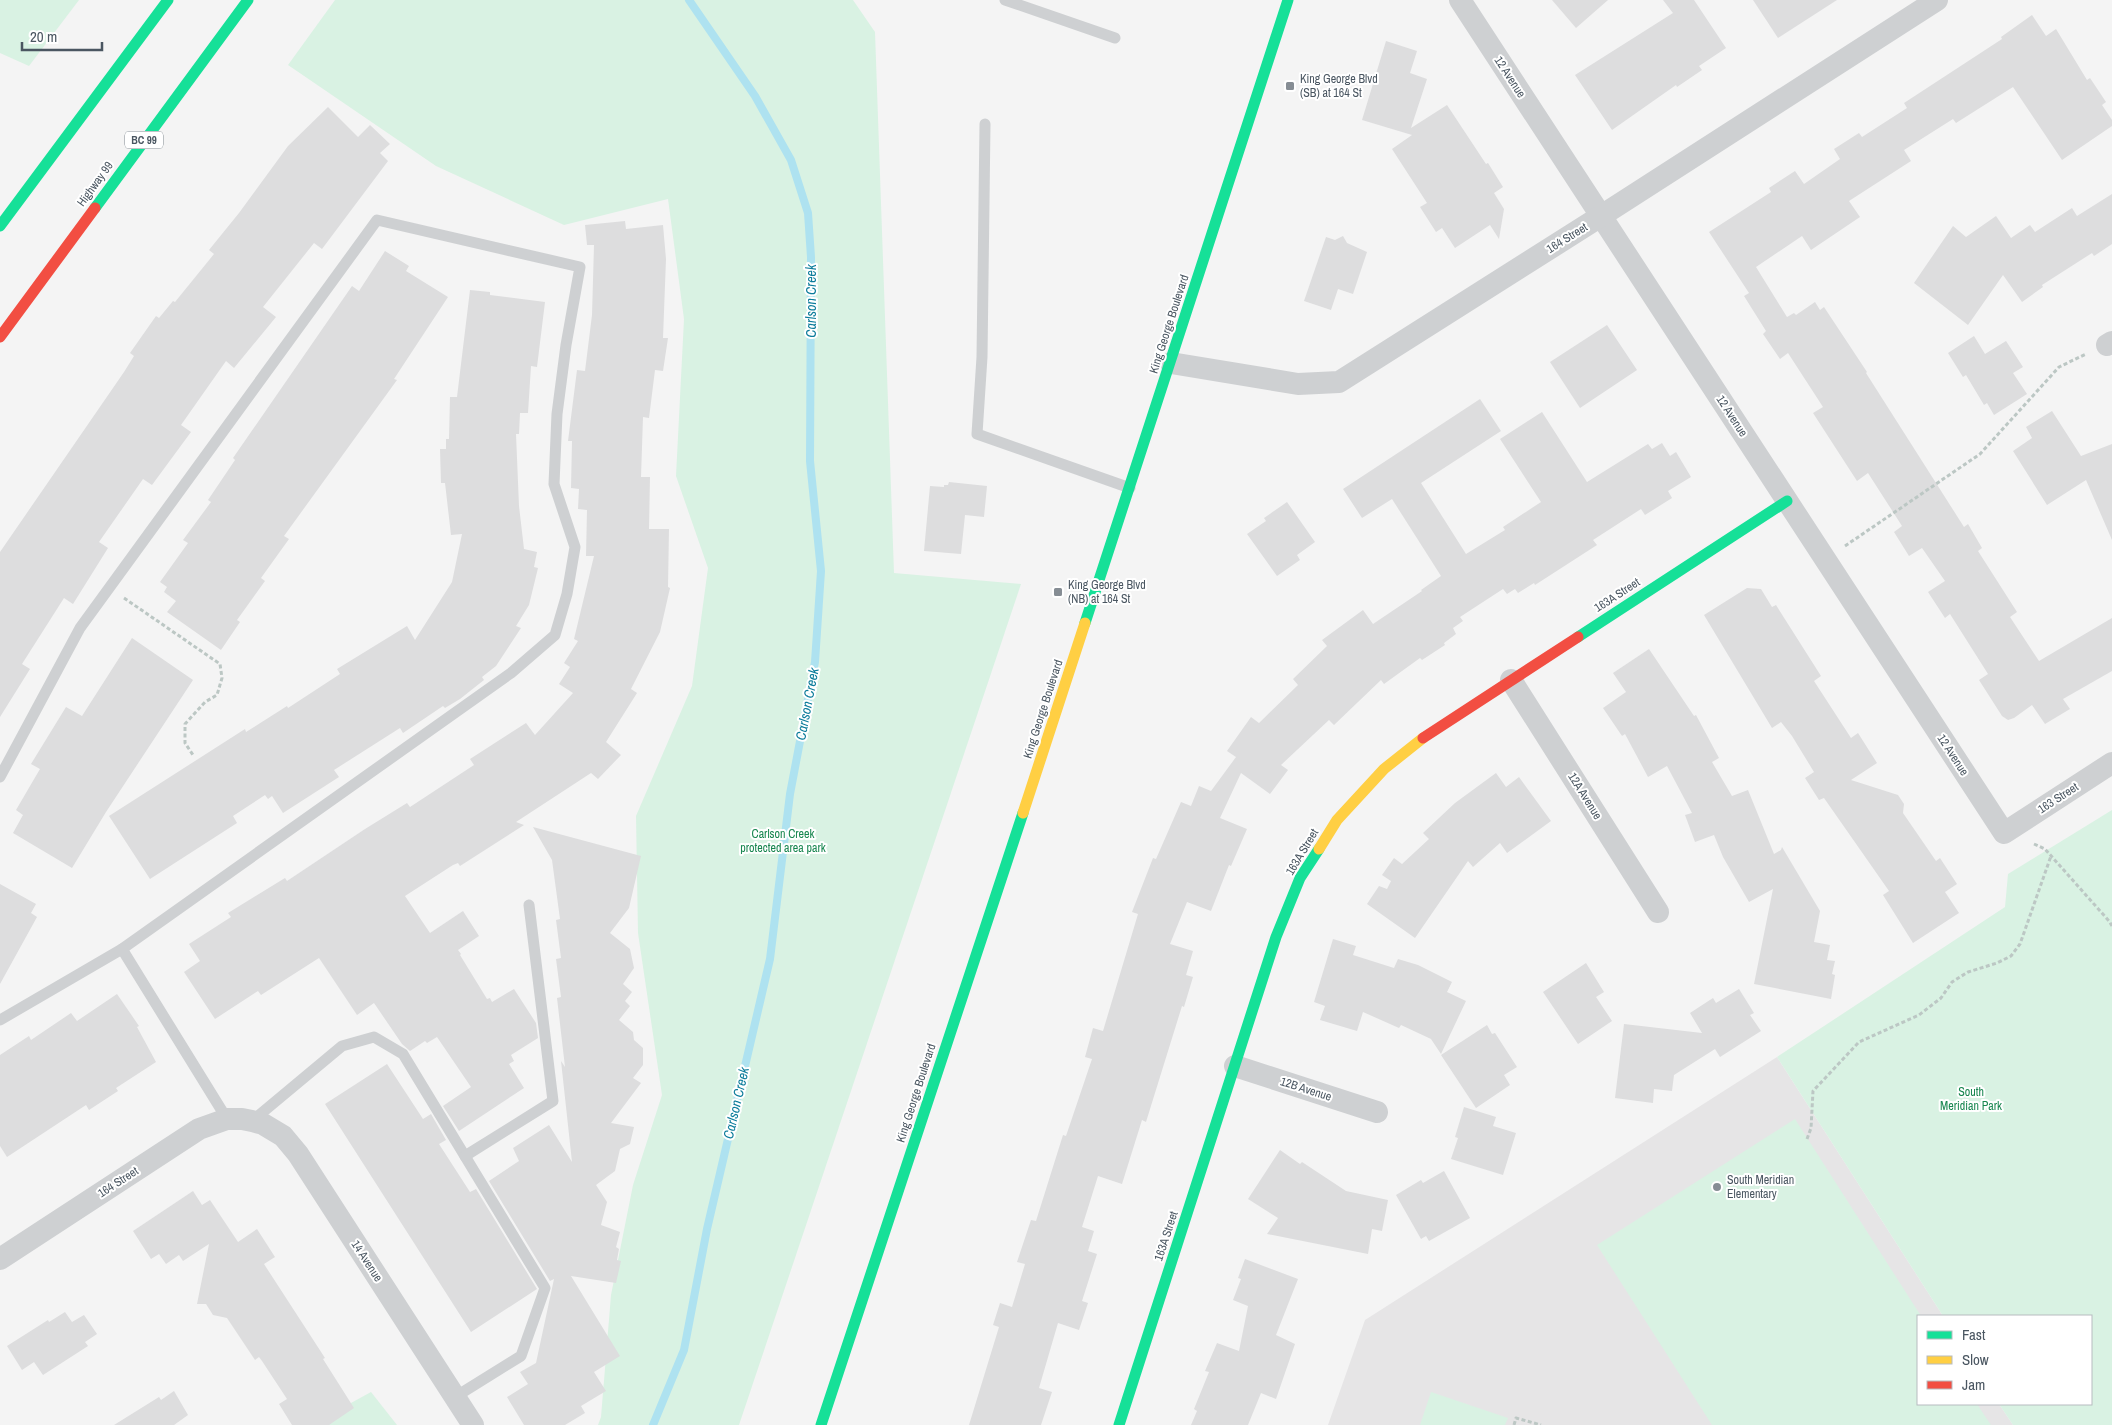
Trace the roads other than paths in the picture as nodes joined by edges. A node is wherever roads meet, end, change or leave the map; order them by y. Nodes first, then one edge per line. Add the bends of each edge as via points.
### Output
1 (168, 0) edge
2 (248, 0) edge
3 (1005, 0) edge
4 (1288, 0) edge
5 (1460, 0) edge
6 (1936, 0) edge
7 (1909, 7) edge
8 (1115, 38) dead end
9 (79, 120) junction
10 (985, 124) dead end
11 (0, 216) edge
12 (1601, 216) junction
13 (0, 226) edge
14 (0, 337) edge
15 (1171, 363) junction
16 (1130, 488) junction
17 (1787, 501) junction
18 (1512, 680) junction
19 (2112, 763) edge
20 (0, 777) edge
21 (2004, 832) joint
22 (529, 905) dead end
23 (1658, 912) dead end
24 (122, 949) junction
25 (0, 1020) edge
26 (1235, 1066) junction
27 (1377, 1112) dead end
28 (240, 1120) junction
29 (465, 1156) junction
30 (0, 1259) edge
31 (455, 1398) junction
32 (473, 1425) edge
33 (821, 1425) edge
34 (1119, 1425) edge

1 - 9 main road
2 - 14 main road, Highway 99 / BC 99
3 - 8 lane
4 - 15 main road, King George Boulevard
5 - 12 street, 12 Avenue
6 - 7 street, 164 Street
7 - 12 street, 164 Street
9 - 11 main road
9 - 13 main road
10 - 16 lane via 982,357 977,434
12 - 15 street, 164 Street via 1339,382 1298,384
12 - 17 street, 12 Avenue
15 - 16 main road, King George Boulevard
16 - 33 main road, King George Boulevard
17 - 18 main road, 163A Street
17 - 21 street, 12 Avenue
18 - 23 street, 12A Avenue
18 - 26 main road, 163A Street via 1435,729 1384,769 1337,820 1300,878
19 - 21 street, 163 Street
20 - 24 lane via 80,628 377,220 580,267 556,414 554,484 575,547 567,594 555,635 511,673
22 - 29 lane via 553,1101
24 - 25 lane
24 - 28 lane
26 - 27 street, 12B Avenue
26 - 34 main road, 163A Street
28 - 29 lane via 342,1046 374,1037 403,1054
28 - 30 street, 164 Street via 199,1129
28 - 31 street, 14 Avenue via 263,1124 283,1136 298,1154
29 - 31 lane via 545,1288 521,1356
31 - 32 street, 14 Avenue

